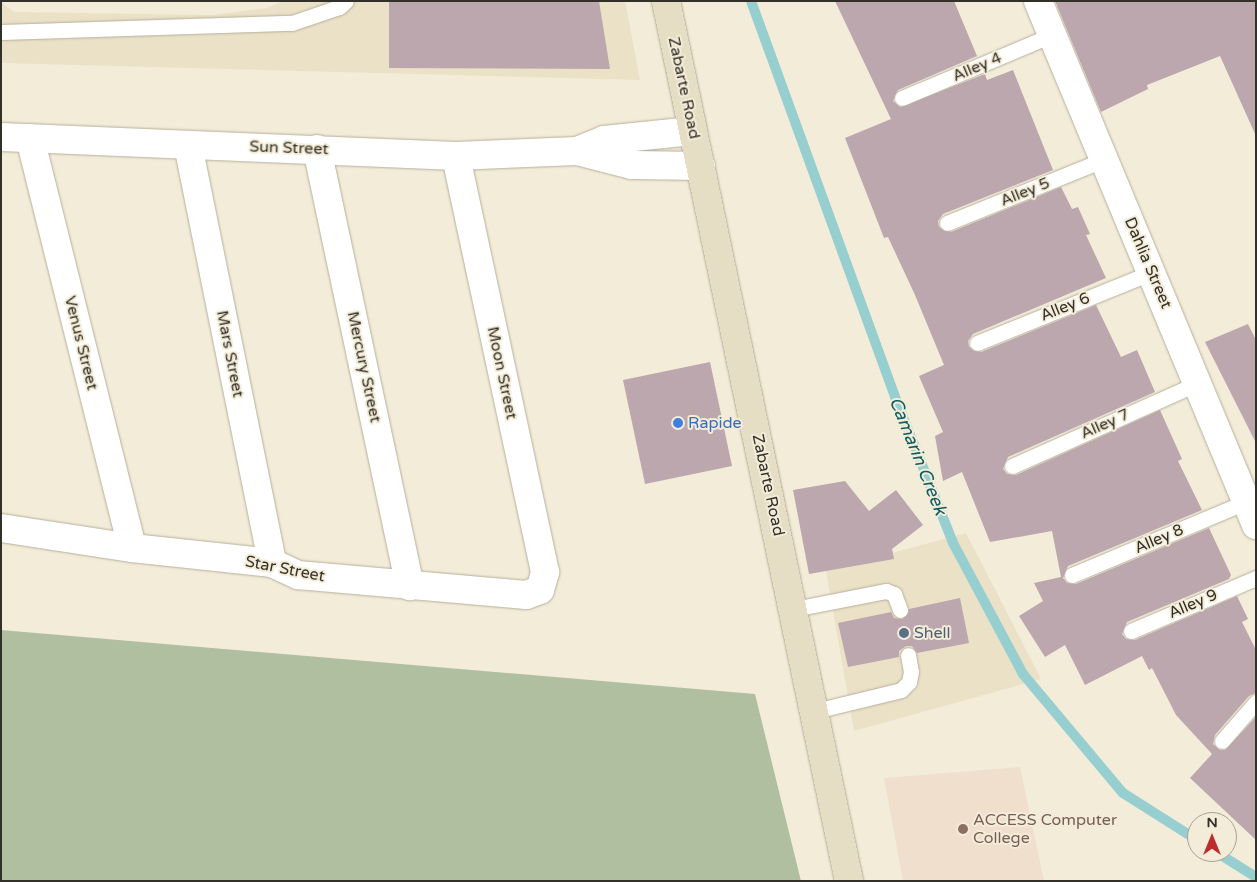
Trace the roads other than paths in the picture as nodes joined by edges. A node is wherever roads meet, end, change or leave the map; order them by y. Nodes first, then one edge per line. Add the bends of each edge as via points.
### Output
1 (346, 1) edge
2 (666, 1) edge
3 (1038, 1) edge
4 (1, 32) edge
5 (1052, 35) junction
6 (902, 98) dead end
7 (693, 131) junction
8 (1, 137) edge
9 (30, 138) junction
10 (188, 144) junction
11 (317, 149) junction
12 (577, 151) junction
13 (456, 156) junction
14 (1103, 160) junction
15 (701, 166) junction
16 (947, 223) dead end
17 (1153, 272) junction
18 (977, 343) dead end
19 (1198, 383) junction
20 (1012, 466) dead end
21 (1251, 514) edge
22 (1, 528) edge
23 (132, 548) junction
24 (272, 563) junction
25 (1072, 575) dead end
26 (1256, 578) edge
27 (410, 586) junction
28 (540, 590) joint
29 (794, 609) junction
30 (900, 610) dead end
31 (1131, 630) dead end
32 (908, 655) dead end
33 (1256, 702) edge
34 (815, 711) junction
35 (1222, 741) dead end
36 (849, 881) edge

1 - 4 lane via 340,7 292,23
2 - 7 main road, Zabarte Road
3 - 5 street, Dahlia Street
5 - 6 lane, Alley 4
5 - 14 street, Dahlia Street
7 - 12 street, Sun Street via 604,140
7 - 15 main road, Zabarte Road
8 - 9 street, Sun Street
9 - 10 street, Sun Street
9 - 23 street, Venus Street
10 - 11 street, Sun Street
10 - 24 street, Mars Street
11 - 13 street, Sun Street
11 - 27 street, Mercury Street
12 - 13 street, Sun Street
12 - 15 street, Sun Street via 632,165
13 - 28 street, Moon Street via 545,572
14 - 16 lane, Alley 5
14 - 17 street, Dahlia Street
15 - 29 main road, Zabarte Road
17 - 18 lane, Alley 6
17 - 19 street, Dahlia Street
19 - 20 lane, Alley 7
19 - 21 street, Dahlia Street
21 - 25 lane, Alley 8
22 - 23 street, Star Street
23 - 24 street, Star Street
24 - 27 street, Star Street via 298,575
26 - 31 lane, Alley 9
27 - 28 street, Star Street via 526,595
29 - 30 lane via 886,591 894,594
29 - 34 main road, Zabarte Road
32 - 34 lane via 909,682 901,690
33 - 35 lane
34 - 36 main road, Zabarte Road

